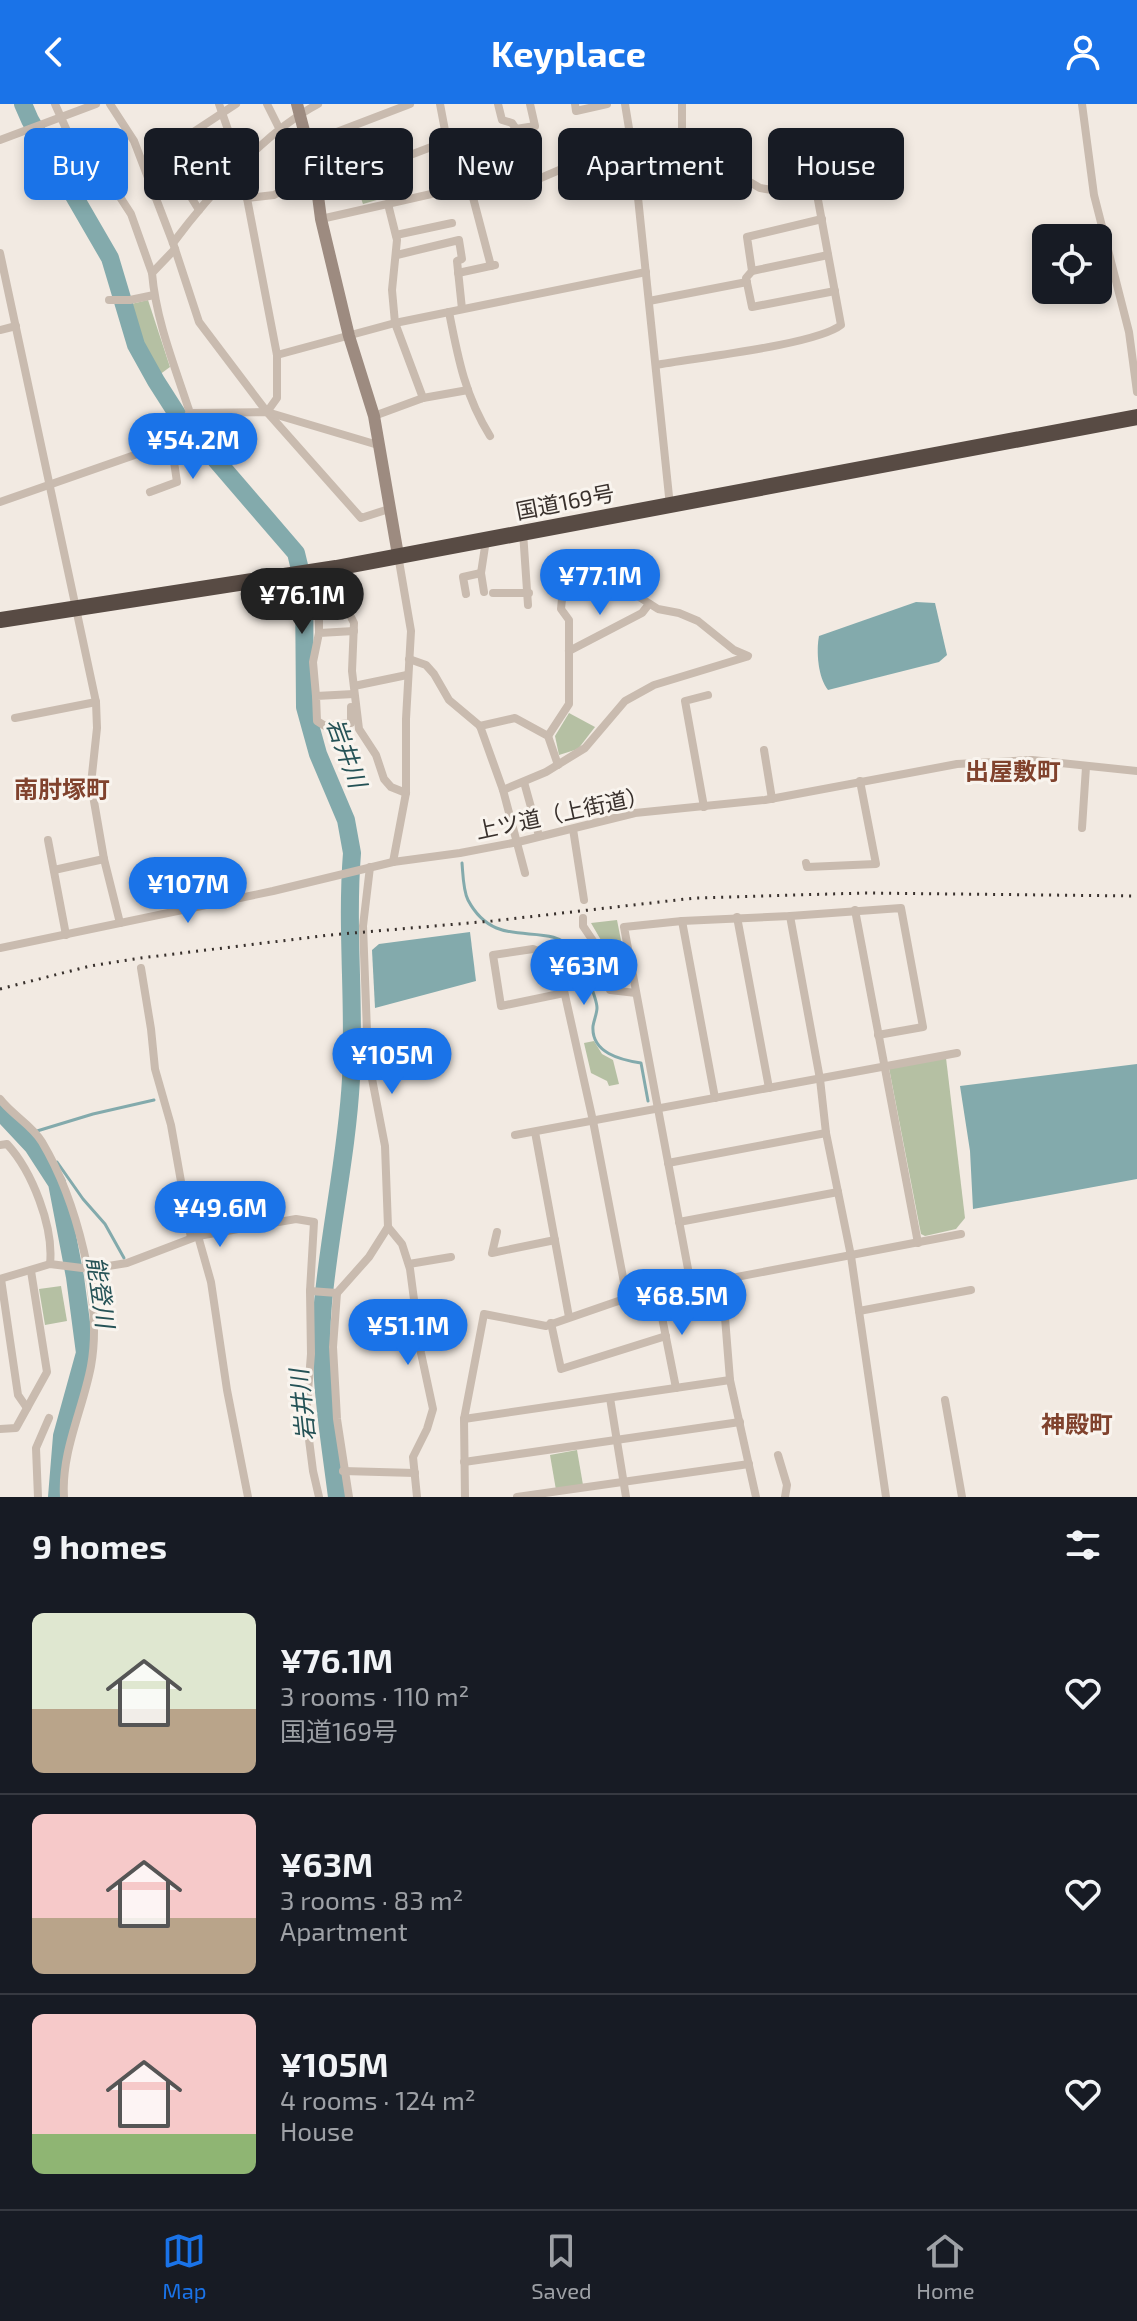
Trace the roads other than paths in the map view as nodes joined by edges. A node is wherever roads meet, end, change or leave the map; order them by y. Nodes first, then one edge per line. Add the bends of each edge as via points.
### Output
1 (55, 104) edge
2 (96, 104) edge
3 (110, 104) edge
4 (236, 104) edge
5 (267, 104) edge
6 (318, 104) edge
7 (410, 104) edge
8 (440, 104) edge
9 (498, 104) edge
10 (530, 104) edge
11 (575, 104) edge
12 (607, 104) edge
13 (625, 104) edge
14 (682, 104) edge
15 (1082, 104) edge
16 (220, 108) edge
17 (298, 109) edge
18 (60, 118) junction
19 (227, 128) edge
20 (279, 128) joint
21 (349, 128) edge
22 (629, 128) edge
23 (682, 128) edge
24 (275, 132) edge
25 (0, 140) edge
26 (259, 149) edge
27 (413, 154) edge
28 (752, 183) edge
29 (429, 195) edge
30 (209, 200) edge
31 (247, 200) edge
32 (319, 200) edge
33 (474, 200) edge
34 (638, 200) edge
35 (388, 204) junction
36 (199, 210) junction
37 (321, 219) junction
38 (822, 219) junction
39 (452, 223) dead end
40 (396, 235) junction
41 (174, 246) junction
42 (0, 253) edge
43 (397, 255) junction
44 (828, 255) junction
45 (752, 271) junction
46 (646, 272) junction
47 (152, 273) junction
48 (458, 273) junction
49 (747, 282) junction
50 (835, 291) junction
51 (154, 295) junction
52 (109, 300) dead end
53 (649, 301) junction
54 (462, 309) junction
55 (449, 312) junction
56 (395, 323) junction
57 (16, 326) junction
58 (0, 330) edge
59 (349, 336) junction
60 (277, 355) junction
61 (656, 365) junction
62 (468, 390) junction
63 (1137, 392) edge
64 (423, 398) junction
65 (267, 412) junction
66 (189, 415) junction
67 (374, 416) junction
68 (1137, 417) edge
69 (172, 433) junction
70 (490, 436) dead end
71 (378, 445) junction
72 (50, 483) junction
73 (150, 492) dead end
74 (0, 502) edge
75 (670, 506) junction
76 (389, 509) junction
77 (523, 532) junction
78 (486, 540) junction
79 (398, 555) junction
80 (336, 568) junction
81 (481, 573) junction
82 (529, 593) junction
83 (466, 594) dead end
84 (649, 604) junction
85 (528, 605) dead end
86 (319, 607) dead end
87 (77, 610) junction
88 (0, 620) edge
89 (354, 631) junction
90 (319, 633) junction
91 (569, 651) junction
92 (409, 659) junction
93 (407, 675) junction
94 (354, 690) junction
95 (708, 695) dead end
96 (316, 696) junction
97 (96, 702) junction
98 (355, 705) junction
99 (15, 718) dead end
100 (480, 726) junction
101 (548, 736) junction
102 (764, 750) dead end
103 (558, 765) junction
104 (1086, 767) junction
105 (1137, 771) edge
106 (860, 781) junction
107 (524, 782) junction
108 (503, 790) junction
109 (406, 793) junction
110 (772, 799) junction
111 (704, 807) junction
112 (1082, 828) dead end
113 (573, 829) junction
114 (539, 836) junction
115 (48, 840) dead end
116 (518, 842) junction
117 (104, 859) junction
118 (393, 862) junction
119 (806, 863) dead end
120 (370, 867) junction
121 (54, 870) junction
122 (525, 873) dead end
123 (584, 900) dead end
124 (855, 910) junction
125 (790, 916) junction
126 (737, 917) junction
127 (583, 918) dead end
128 (682, 921) junction
129 (120, 923) junction
130 (66, 935) junction
131 (0, 948) edge
132 (141, 968) dead end
133 (564, 993) junction
134 (636, 993) junction
135 (878, 1035) junction
136 (957, 1053) dead end
137 (883, 1067) junction
138 (820, 1079) junction
139 (769, 1088) junction
140 (715, 1098) junction
141 (0, 1099) edge
142 (658, 1109) junction
143 (593, 1121) junction
144 (535, 1132) junction
145 (826, 1133) junction
146 (515, 1135) dead end
147 (0, 1145) edge
148 (668, 1163) junction
149 (838, 1192) junction
150 (679, 1222) junction
151 (388, 1227) junction
152 (497, 1232) dead end
153 (961, 1234) dead end
154 (194, 1237) junction
155 (555, 1240) junction
156 (918, 1243) junction
157 (851, 1256) junction
158 (451, 1257) dead end
159 (409, 1264) junction
160 (55, 1265) junction
161 (86, 1269) junction
162 (31, 1271) junction
163 (0, 1279) edge
164 (722, 1280) junction
165 (691, 1285) junction
166 (312, 1290) junction
167 (971, 1290) dead end
168 (657, 1292) junction
169 (335, 1293) junction
170 (627, 1298) junction
171 (859, 1311) junction
172 (569, 1317) junction
173 (551, 1323) junction
174 (666, 1336) junction
175 (730, 1380) junction
176 (676, 1388) junction
177 (610, 1398) junction
178 (945, 1400) dead end
179 (27, 1408) junction
180 (49, 1418) dead end
181 (464, 1419) junction
182 (740, 1422) junction
183 (0, 1429) edge
184 (617, 1440) junction
185 (778, 1455) dead end
186 (464, 1462) junction
187 (749, 1464) junction
188 (343, 1471) junction
189 (415, 1473) junction
190 (623, 1482) junction
191 (548, 1495) edge
192 (38, 1497) edge
193 (64, 1497) edge
194 (248, 1497) edge
195 (319, 1497) edge
196 (349, 1497) edge
197 (417, 1497) edge
198 (465, 1497) edge
199 (517, 1497) edge
200 (626, 1497) edge
201 (756, 1497) edge
202 (785, 1497) edge
203 (886, 1497) edge
204 (962, 1497) edge

1 - 18 street
2 - 18 street
3 - 41 street via 134,141
4 - 16 street
5 - 20 street
6 - 17 street
7 - 21 street
8 - 27 street via 447,141
9 - 10 street via 502,120 516,129 535,126
11 - 12 street via 576,111
13 - 22 street
14 - 23 street
15 - 63 street via 1094,195 1129,332
16 - 19 street
16 - 36 street via 163,152
17 - 20 street
18 - 25 street
18 - 47 street via 72,142 96,160 131,214
24 - 26 street
28 - 38 street via 785,192 816,189
29 - 35 street
30 - 36 street
31 - 60 street
32 - 37 street
33 - 48 street via 494,266
34 - 46 street
35 - 37 street
35 - 40 street
36 - 41 street
37 - 59 street
38 - 44 street
38 - 45 street via 747,237
39 - 40 street
40 - 43 street
41 - 47 street
41 - 65 street via 199,322
42 - 57 street
43 - 48 street via 459,240
43 - 56 street
44 - 45 street
44 - 50 street
45 - 49 street
46 - 53 street
46 - 54 street
47 - 51 street
48 - 54 street
49 - 50 street via 752,307
49 - 53 street
50 - 61 street via 841,325 835,330
51 - 52 street
51 - 66 street
53 - 61 street
54 - 55 street
55 - 56 street
55 - 62 street
56 - 59 street
56 - 64 street
57 - 58 street
57 - 72 street
59 - 60 street
59 - 67 street
60 - 65 street via 277,398
61 - 75 street
62 - 64 street
62 - 70 street
64 - 67 street
65 - 66 street
65 - 71 street
65 - 76 street via 361,518
66 - 69 street
67 - 71 street
68 - 75 highway, 国道169号
69 - 72 street via 149,450
69 - 73 street via 177,482
71 - 76 street
72 - 74 street
72 - 87 street
75 - 77 highway, 国道169号
76 - 79 street
77 - 78 highway, 国道169号
77 - 82 street
78 - 79 highway, 国道169号
78 - 81 street
79 - 80 highway, 国道169号
79 - 92 street via 411,631
80 - 87 highway, 国道169号
80 - 89 street
81 - 82 street via 488,593
81 - 83 street via 463,577
82 - 85 street
84 - 91 street via 642,613
84 - 91 street via 615,590 597,573 562,599 561,609 569,620
84 - 103 street via 698,621 748,656 654,685 625,701 585,748
86 - 90 street
87 - 88 highway, 国道169号
87 - 97 street
89 - 90 street
89 - 94 street
90 - 96 street via 313,662
91 - 101 street via 569,704
92 - 93 street
92 - 100 street via 426,665 449,700
93 - 94 street
93 - 109 street
94 - 96 street
94 - 98 street
95 - 111 street via 685,701
96 - 98 street via 317,721 325,726 351,723
97 - 99 street
97 - 117 street via 91,784
98 - 109 street via 359,729 384,779
100 - 101 street via 515,718
100 - 108 street
101 - 103 street
102 - 110 street
103 - 107 street
104 - 105 street, 上ツ道（上街道）
104 - 106 street, 上ツ道（上街道） via 1032,760 957,764
104 - 112 street
106 - 110 street, 上ツ道（上街道）
106 - 119 street via 876,864 844,868
107 - 108 street
107 - 114 street
108 - 116 street
109 - 118 street
110 - 111 street, 上ツ道（上街道）
111 - 113 street, 上ツ道（上街道） via 635,813
113 - 114 street, 上ツ道（上街道）
113 - 123 street
114 - 116 street, 上ツ道（上街道）
115 - 121 street
116 - 118 street, 上ツ道（上街道）
116 - 122 street
117 - 121 street
117 - 129 street
118 - 120 street, 上ツ道（上街道）
120 - 129 street, 上ツ道（上街道）
120 - 151 street via 363,926 368,1058 385,1146
121 - 130 street
124 - 125 street
124 - 135 street
124 - 135 street via 901,908 923,1027
125 - 126 street
125 - 138 street
126 - 128 street
126 - 139 street
127 - 134 street via 608,963 610,990
128 - 134 street via 624,927
128 - 140 street
129 - 130 street, 上ツ道（上街道）
130 - 131 street, 上ツ道（上街道）
132 - 154 street via 155,1069
133 - 133 street via 557,959 533,949 493,955 501,1006
133 - 143 street
134 - 142 street
135 - 137 street
136 - 137 street
137 - 138 street
137 - 156 street
138 - 139 street
138 - 145 street
139 - 140 street
140 - 142 street
141 - 161 street via 40,1138 68,1199
142 - 143 street
142 - 148 street
143 - 144 street
143 - 170 street
144 - 146 street
144 - 155 street
145 - 148 street
145 - 149 street
147 - 160 street via 7,1144 30,1175
148 - 150 street
149 - 150 street
149 - 157 street
150 - 165 street
151 - 159 street
151 - 169 street
152 - 155 street via 492,1253
153 - 156 street
154 - 161 street via 127,1263
154 - 166 street via 296,1219 314,1222
154 - 194 street via 211,1282
155 - 172 street
156 - 157 street
157 - 164 street
157 - 171 street
158 - 159 street
159 - 189 street via 433,1409 413,1457
160 - 161 street
160 - 162 street
161 - 193 street via 91,1364 74,1422
162 - 163 street
162 - 179 street via 47,1372
163 - 179 street via 18,1395
164 - 165 street
164 - 175 street
165 - 168 street
166 - 169 street
166 - 195 street via 306,1416
167 - 171 street
168 - 170 street
168 - 174 street
169 - 188 street via 333,1347
170 - 172 street
171 - 203 street
172 - 173 street
173 - 174 street via 561,1369
173 - 181 street via 484,1314
174 - 176 street
175 - 176 street
175 - 182 street
176 - 177 street
177 - 181 street
177 - 184 street
178 - 204 street
179 - 183 street via 16,1428
180 - 192 street via 36,1448
181 - 186 street
182 - 184 street
182 - 187 street
184 - 186 street
184 - 190 street
185 - 202 street
186 - 198 street
187 - 190 street
187 - 201 street
188 - 189 street
188 - 196 street
189 - 197 street
190 - 191 street
190 - 200 street
191 - 199 street

